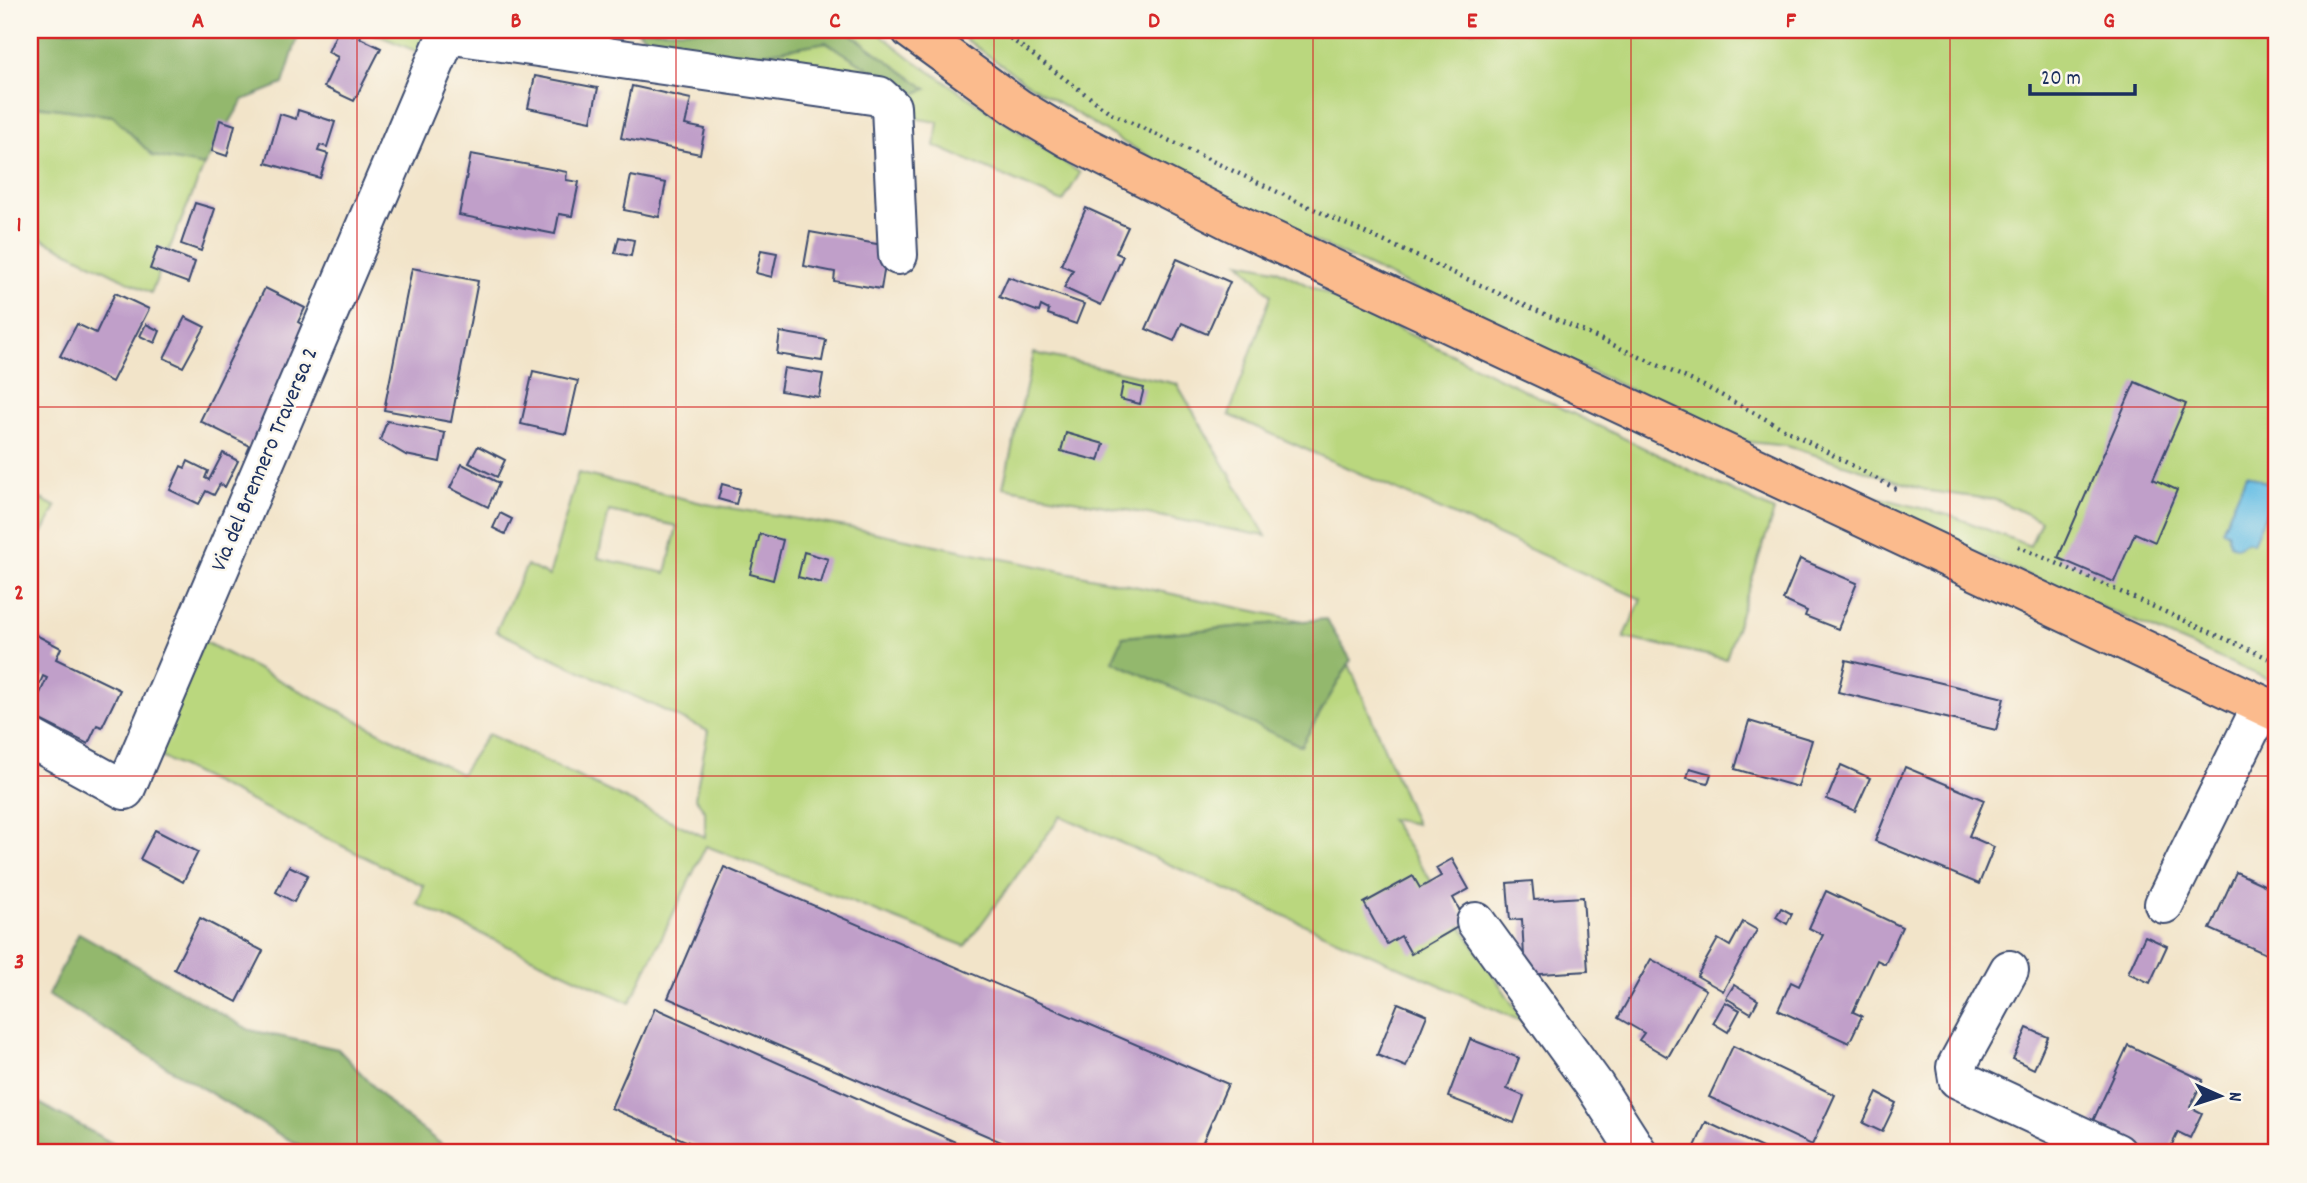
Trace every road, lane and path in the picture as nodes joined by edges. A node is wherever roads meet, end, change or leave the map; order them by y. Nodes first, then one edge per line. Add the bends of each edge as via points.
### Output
1 (911, 30) edge
2 (999, 30) edge
3 (448, 32) edge
4 (898, 255) dead end
5 (1907, 494) dead end
6 (2010, 542) dead end
7 (2277, 662) edge
8 (2270, 708) edge
9 (30, 738) edge
10 (2164, 904) dead end
11 (1476, 922) dead end
12 (2009, 970) dead end
13 (1638, 1153) edge
14 (2118, 1153) edge

1 - 8 main road via 1017,108 1231,221
2 - 5 path via 1111,113 1703,386
3 - 4 street via 879,96 891,107
3 - 9 street, Via del Brennero Traversa 2 via 125,790
6 - 7 path
8 - 10 street
11 - 13 street
12 - 14 street via 1956,1066 1958,1079

